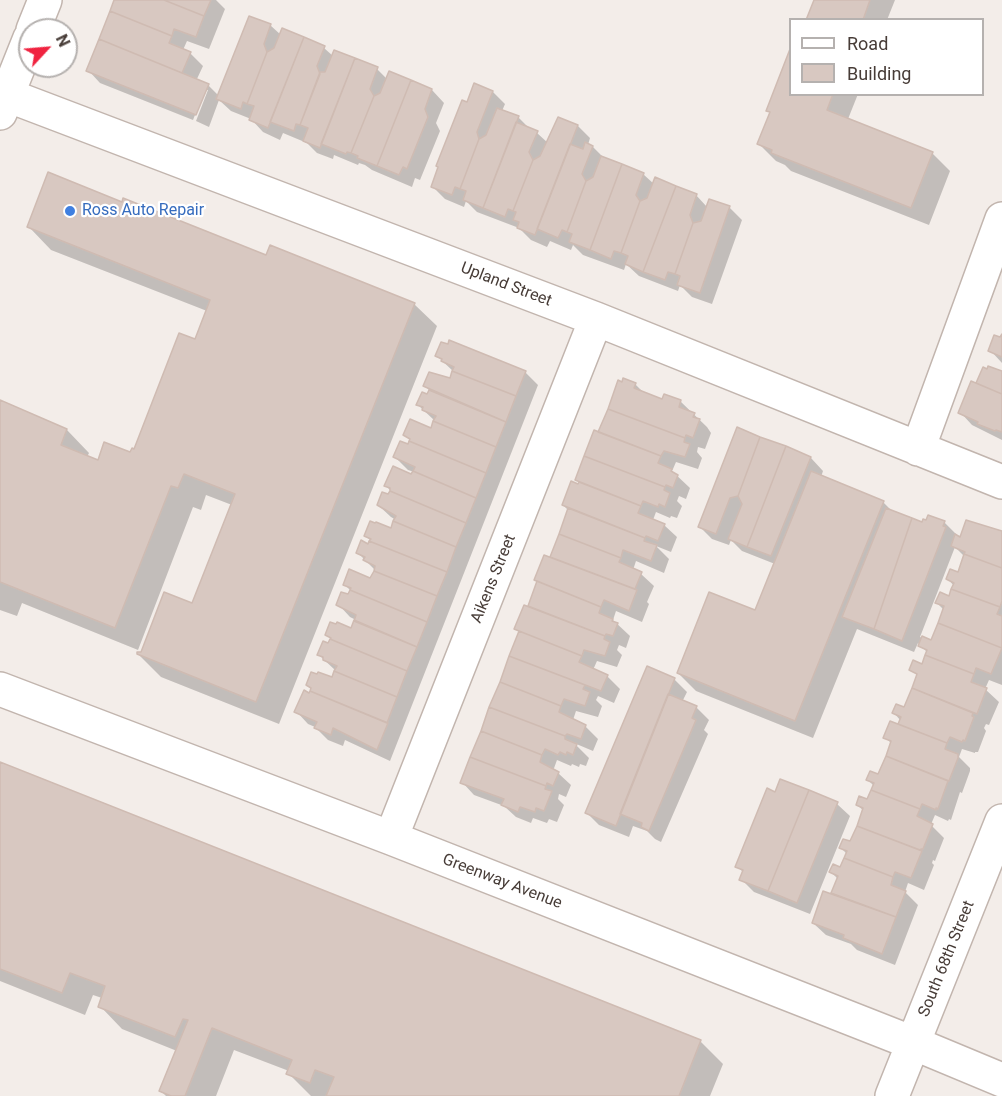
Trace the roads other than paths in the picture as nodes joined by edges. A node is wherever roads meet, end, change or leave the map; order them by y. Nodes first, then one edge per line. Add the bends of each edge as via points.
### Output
1 (45, 0) edge
2 (38, 18) edge
3 (18, 68) edge
4 (4, 104) edge
5 (1002, 219) edge
6 (596, 319) junction
7 (918, 448) junction
8 (1002, 482) edge
9 (0, 689) edge
10 (1002, 821) edge
11 (391, 838) junction
12 (913, 1043) junction
13 (1002, 1080) edge
14 (892, 1096) edge

1 - 2 street
3 - 4 street
4 - 6 street, Upland Street
5 - 7 street
6 - 7 street, Upland Street
6 - 11 street, Aikens Street
7 - 8 street, Upland Street
9 - 11 street, Greenway Avenue
10 - 12 street, South 68th Street
11 - 12 street, Greenway Avenue
12 - 13 street, Greenway Avenue
12 - 14 street, South 68th Street

